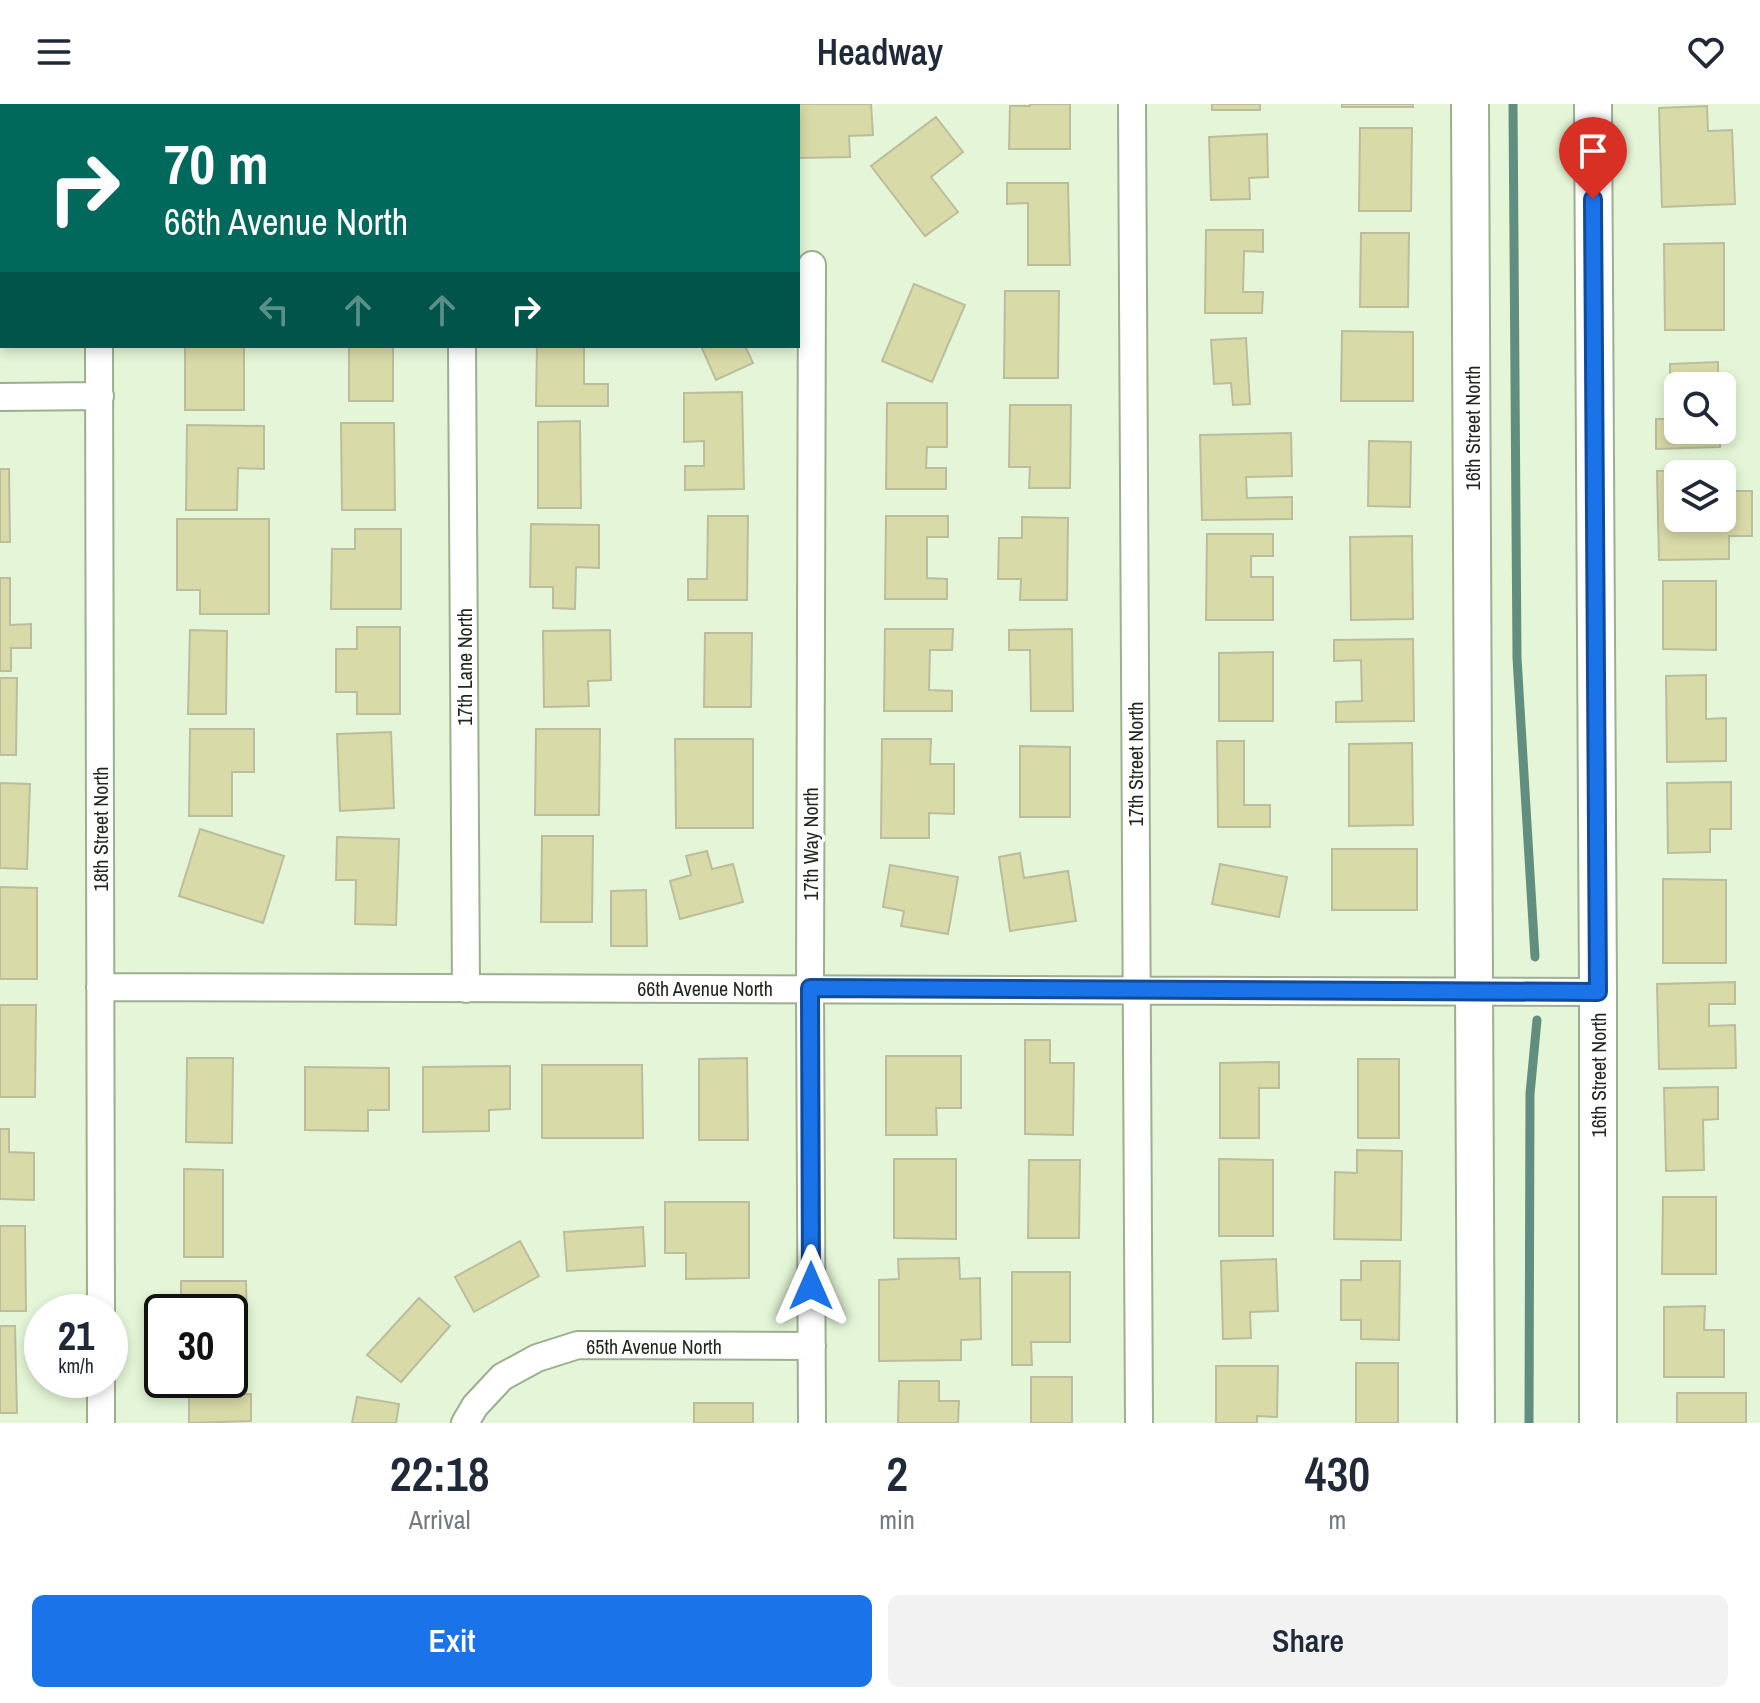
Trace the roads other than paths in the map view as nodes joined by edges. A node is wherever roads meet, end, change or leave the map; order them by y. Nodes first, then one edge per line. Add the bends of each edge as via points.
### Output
1 (1132, 104) edge
2 (1470, 104) edge
3 (1593, 104) edge
4 (812, 265) dead end
5 (99, 348) edge
6 (462, 348) edge
7 (100, 396) junction
8 (0, 397) edge
9 (100, 987) junction
10 (810, 988) junction
11 (466, 989) junction
12 (1136, 989) junction
13 (1475, 992) junction
14 (1598, 992) junction
15 (101, 1294) edge
16 (812, 1346) junction
17 (101, 1398) edge
18 (101, 1423) edge
19 (465, 1423) edge
20 (812, 1423) edge
21 (1139, 1423) edge
22 (1476, 1423) edge
23 (1598, 1423) edge

1 - 12 street, 17th Street North
2 - 13 street, 16th Street North
3 - 14 street, 16th Street North
4 - 10 street, 17th Way North
5 - 7 street, 18th Street North
6 - 11 street, 17th Lane North
7 - 8 street
7 - 9 street, 18th Street North
9 - 11 street, 66th Avenue North
9 - 15 street, 18th Street North
10 - 11 street, 66th Avenue North
10 - 12 street, 66th Avenue North
10 - 16 street, 17th Way North
12 - 13 street, 66th Avenue North
12 - 21 street, 17th Street North
13 - 14 street, 66th Avenue North
13 - 22 street, 16th Street North
14 - 23 street, 16th Street North
16 - 19 street, 65th Avenue North via 578,1345 502,1377
16 - 20 street, 17th Way North
17 - 18 street

